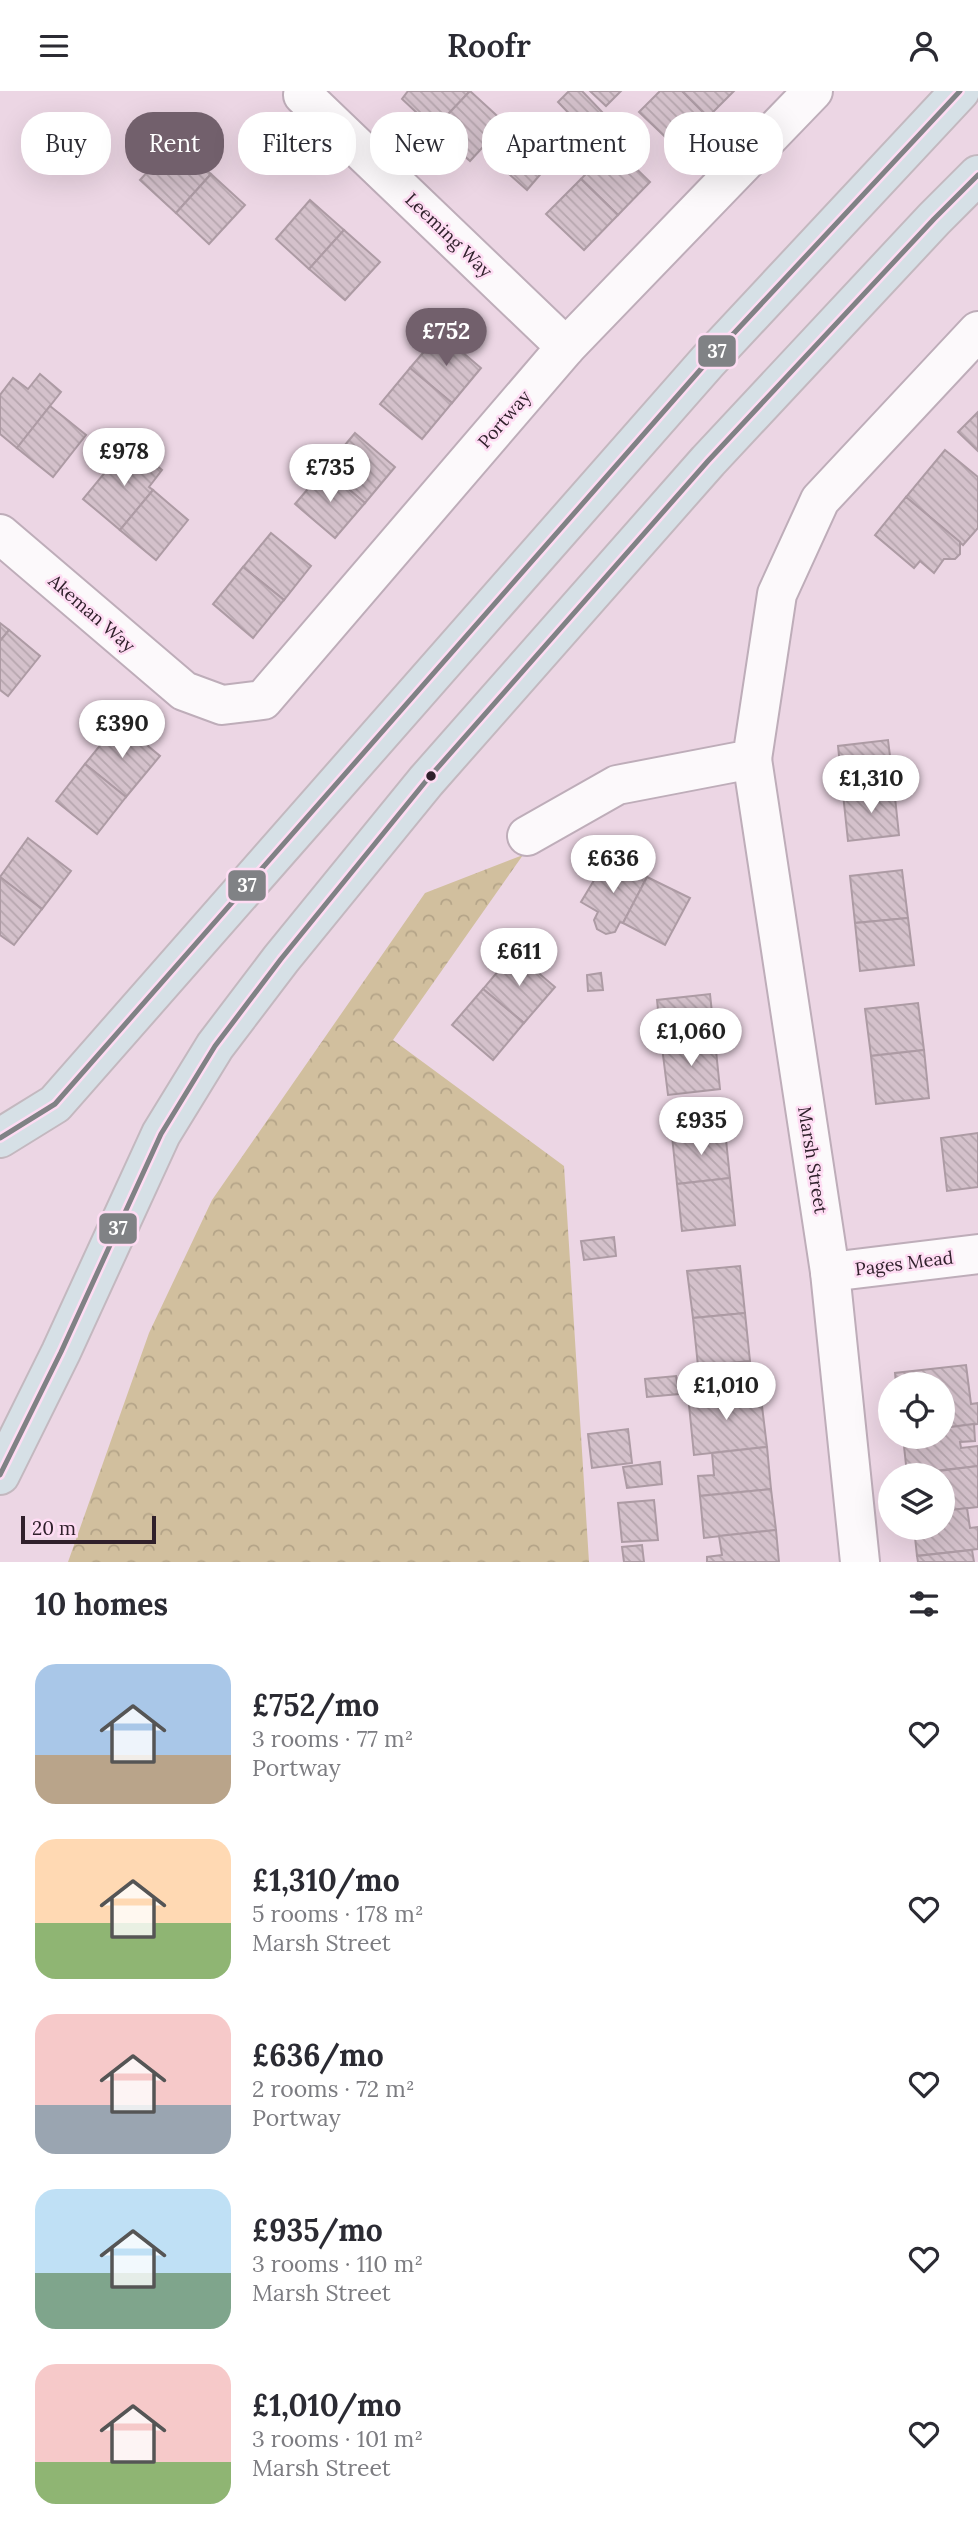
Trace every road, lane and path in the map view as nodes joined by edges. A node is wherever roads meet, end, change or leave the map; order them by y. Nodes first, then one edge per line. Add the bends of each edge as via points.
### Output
1 (813, 91) edge
2 (960, 91) edge
3 (303, 95) dead end
4 (978, 175) edge
5 (978, 331) edge
6 (566, 347) junction
7 (0, 534) edge
8 (184, 691) joint
9 (752, 759) junction
10 (527, 836) dead end
11 (0, 1138) edge
12 (978, 1254) edge
13 (830, 1272) junction
14 (0, 1475) edge
15 (860, 1562) edge

1 - 6 street, Portway
2 - 11 highway via 708,361 55,1104
3 - 6 street, Leeming Way
4 - 14 highway via 708,461 426,781 281,959 215,1047 161,1134
5 - 9 street via 820,500 776,594
6 - 8 street, Portway via 264,700 222,705
7 - 8 street, Akeman Way
9 - 10 street via 617,785
9 - 13 street, Marsh Street
12 - 13 street, Pages Mead
13 - 15 street, Marsh Street

